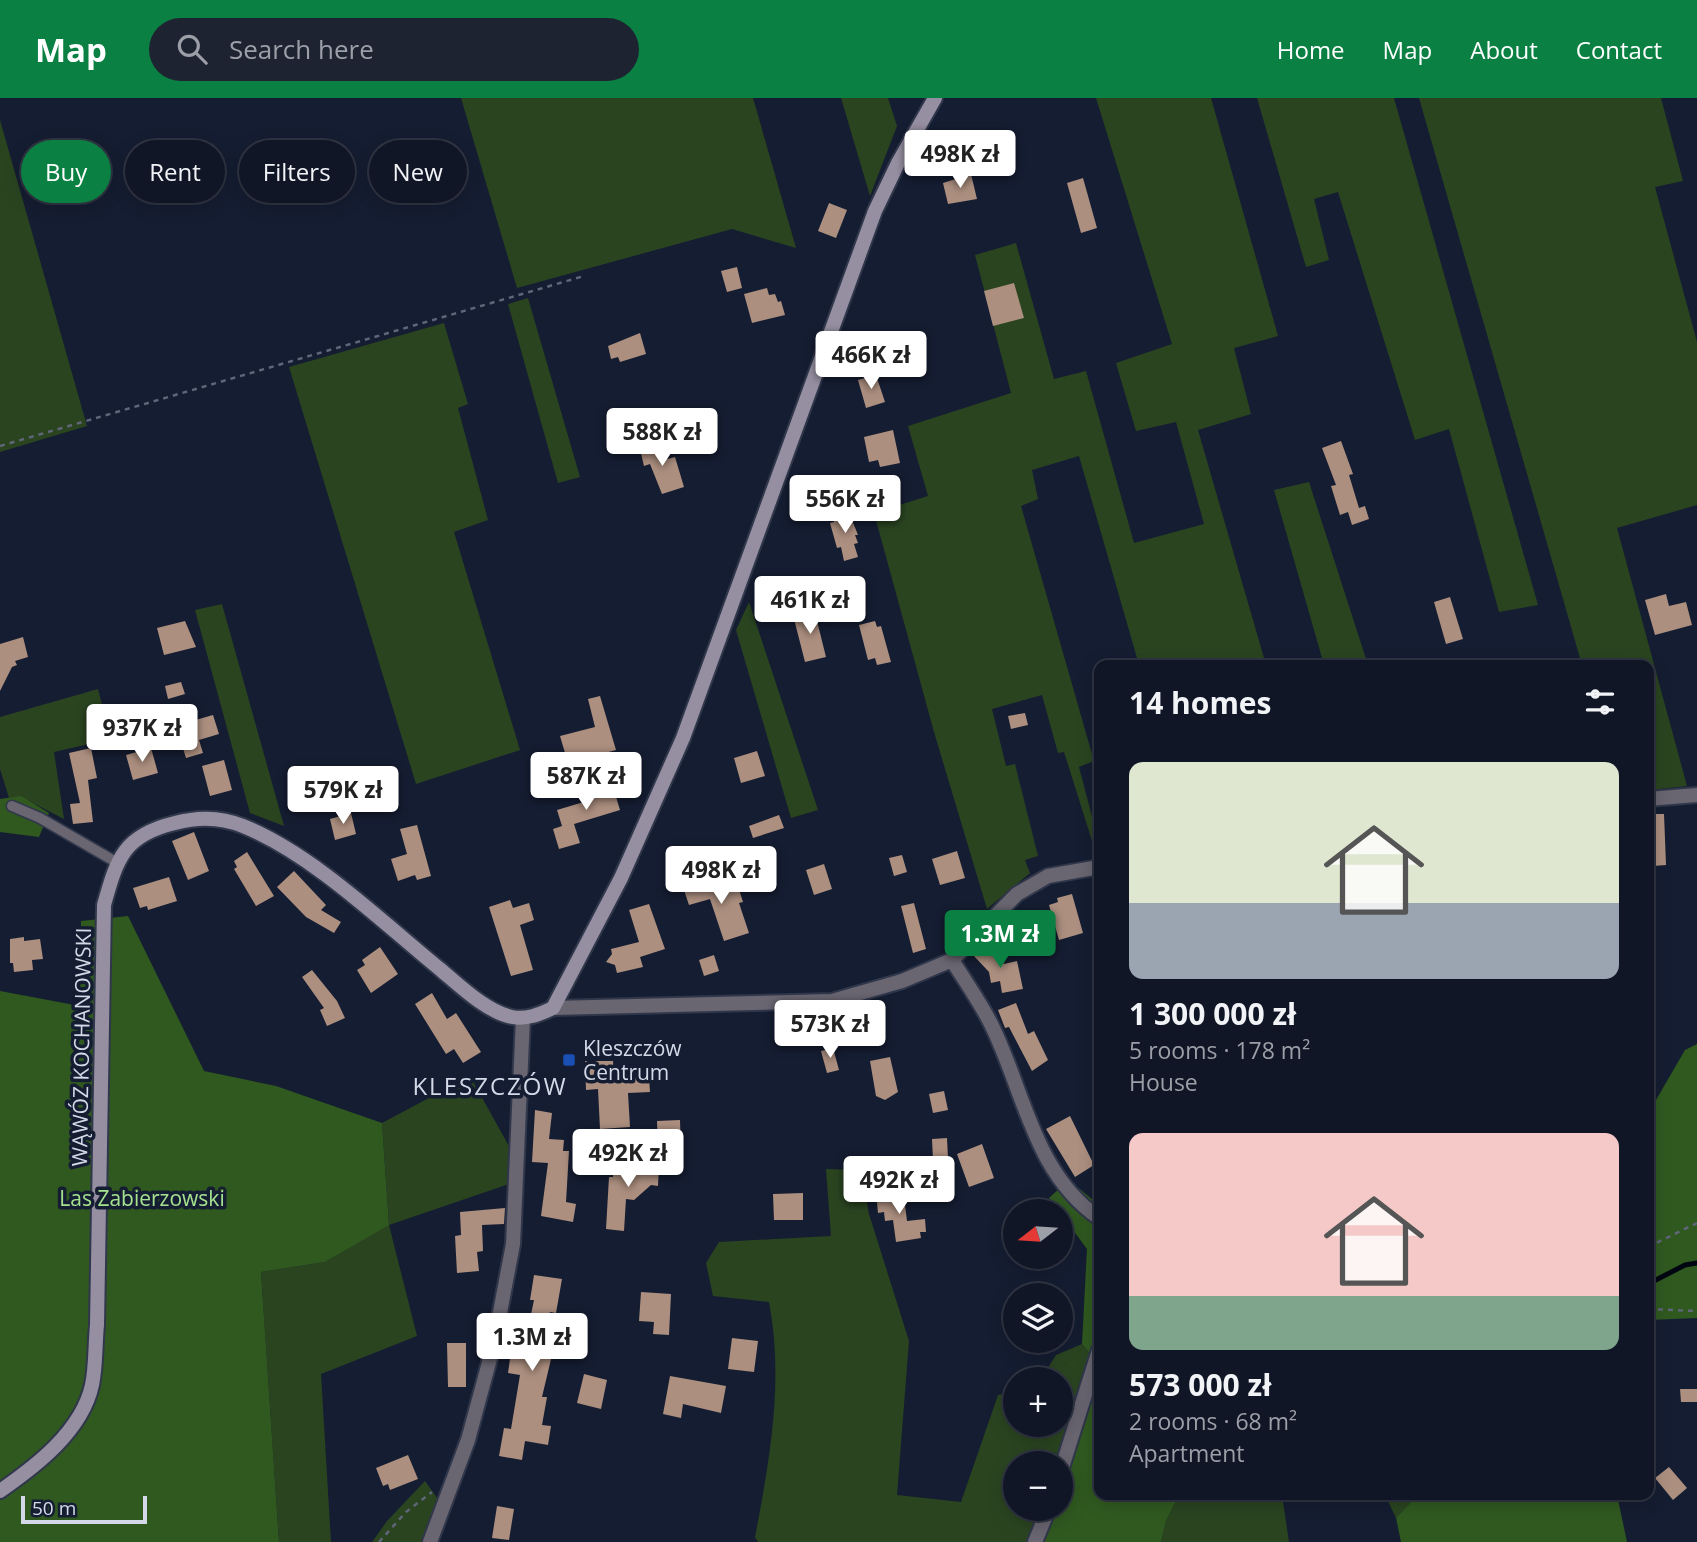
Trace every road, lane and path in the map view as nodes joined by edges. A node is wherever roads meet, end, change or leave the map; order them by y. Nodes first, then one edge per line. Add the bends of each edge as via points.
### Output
1 (934, 98) edge
2 (584, 276) dead end
3 (0, 446) edge
4 (1697, 795) edge
5 (1654, 799) edge
6 (12, 806) dead end
7 (116, 862) junction
8 (1094, 868) edge
9 (951, 960) junction
10 (553, 1009) junction
11 (523, 1018) junction
12 (1094, 1214) edge
13 (1697, 1223) edge
14 (1654, 1244) edge
15 (1654, 1309) edge
16 (1697, 1311) edge
17 (1094, 1366) edge
18 (1067, 1451) edge
19 (455, 1474) junction
20 (0, 1491) edge
21 (1044, 1521) edge
22 (379, 1542) edge
23 (430, 1542) edge
24 (1035, 1542) edge

1 - 10 street via 876,211 683,738 621,878
2 - 3 path
4 - 5 street
6 - 7 lane
7 - 11 street via 157,827 190,819 219,819 243,826 318,872 487,1005
7 - 20 street, WĄWÓZ KOCHANOWSKI via 104,905 92,1387 71,1428 28,1471
8 - 9 street via 1048,876 1017,894
9 - 10 street via 902,981 832,1001
9 - 12 street via 991,1023 1049,1166 1072,1196
10 - 11 street
11 - 19 street via 513,1244 494,1344
13 - 14 path
15 - 16 path
17 - 18 street
19 - 22 path via 406,1511
19 - 23 street
21 - 24 street

